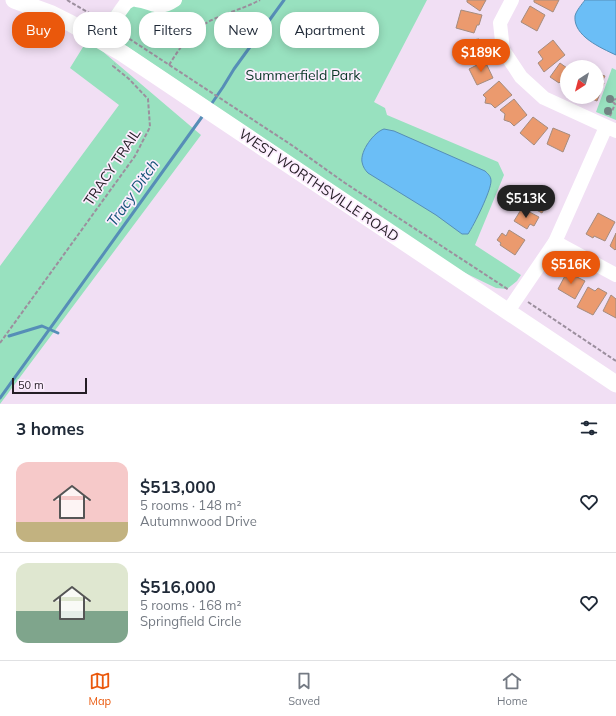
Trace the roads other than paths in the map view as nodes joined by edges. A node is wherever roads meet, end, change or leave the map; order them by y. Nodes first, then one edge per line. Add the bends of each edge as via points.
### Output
1 (14, 0) edge
2 (131, 0) edge
3 (136, 0) edge
4 (175, 0) edge
5 (512, 0) edge
6 (120, 12) edge
7 (73, 25) edge
8 (114, 48) edge
9 (610, 125) edge
10 (555, 242) junction
11 (616, 275) edge
12 (508, 311) junction
13 (616, 384) edge

1 - 7 main road, WEST WORTHSVILLE ROAD
2 - 6 street
3 - 4 street via 162,6
5 - 9 street via 500,23 503,50 521,77 544,98
8 - 12 main road, WEST WORTHSVILLE ROAD
9 - 10 street
10 - 11 street
10 - 12 street
12 - 13 main road, WEST WORTHSVILLE ROAD

